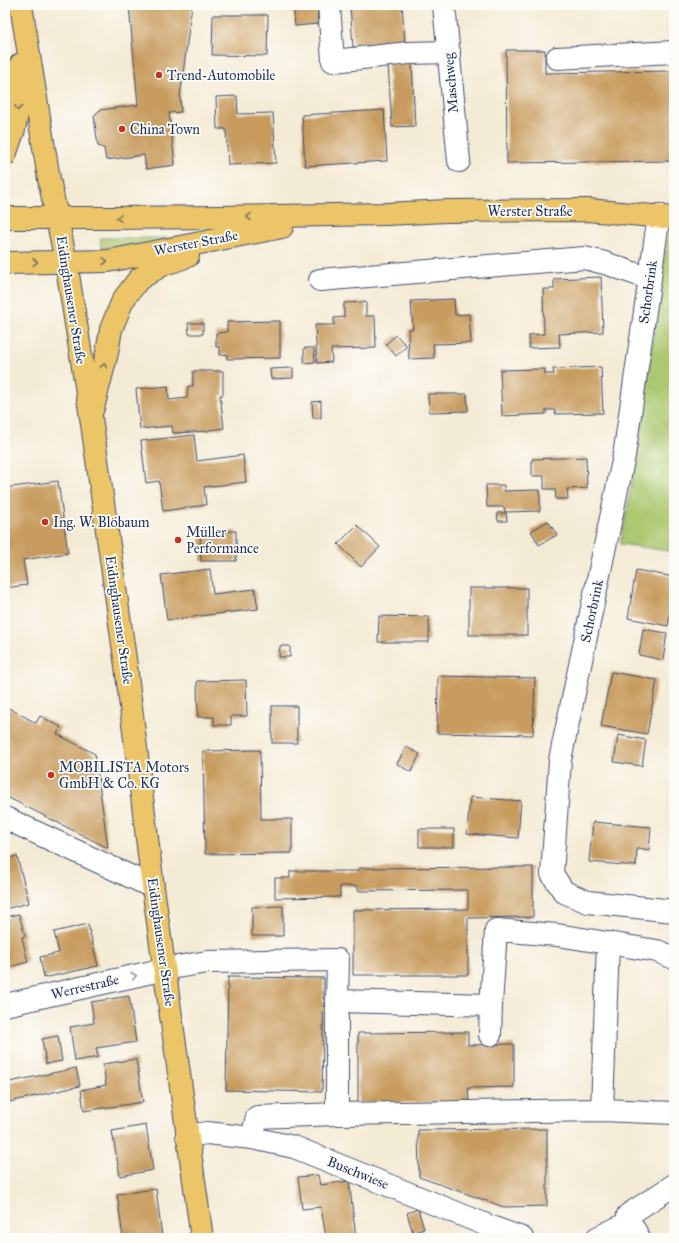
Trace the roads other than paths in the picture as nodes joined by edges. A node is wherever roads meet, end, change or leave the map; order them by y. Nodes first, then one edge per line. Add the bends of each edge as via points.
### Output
1 (21, 5) edge
2 (329, 5) edge
3 (444, 5) edge
4 (24, 27) junction
5 (449, 52) junction
6 (674, 52) edge
7 (557, 58) dead end
8 (5, 155) edge
9 (459, 161) dead end
10 (386, 214) junction
11 (666, 216) edge
12 (5, 218) edge
13 (58, 218) junction
14 (275, 227) junction
15 (66, 262) junction
16 (5, 263) edge
17 (650, 279) junction
18 (320, 280) dead end
19 (91, 417) junction
20 (5, 818) edge
21 (153, 887) junction
22 (674, 911) edge
23 (608, 943) junction
24 (674, 958) edge
25 (165, 969) junction
26 (337, 1001) junction
27 (5, 1005) edge
28 (491, 1005) junction
29 (490, 1035) dead end
30 (602, 1110) junction
31 (674, 1112) edge
32 (337, 1114) junction
33 (187, 1136) junction
34 (252, 1138) junction
35 (674, 1185) edge
36 (634, 1230) edge
37 (202, 1238) edge
38 (522, 1238) edge
39 (597, 1238) edge

1 - 4 main road, Eidinghausener Straße
2 - 5 street via 333,60 409,52
3 - 5 street, Maschweg
4 -> 8 main road via 18,110
4 - 13 main road, Eidinghausener Straße via 49,179
5 - 9 street, Maschweg
6 - 7 street
10 - 11 main road, Werster Straße via 588,210
10 -> 13 main road, Werster Straße
10 - 14 main road, Werster Straße
11 - 17 street, Schorbrink
12 - 13 main road, Werster Straße
13 - 15 main road, Eidinghausener Straße
15 -> 14 main road, Werster Straße via 108,261
19 -> 14 main road via 111,329 123,300 139,279 162,265
16 -> 15 main road, Werster Straße
15 - 19 main road, Eidinghausener Straße
17 - 18 street via 584,258
17 - 22 street, Schorbrink via 624,456 560,760 552,874 564,892 588,902
19 - 21 main road, Eidinghausener Straße via 126,666
20 - 21 street
21 - 25 main road, Eidinghausener Straße
23 - 24 street via 657,951
23 - 28 street via 557,935 496,930
23 - 30 street
25 - 26 street, Werrestraße via 206,962 338,960
27 -> 25 street, Werrestraße
25 - 33 main road, Eidinghausener Straße
26 - 28 street
26 - 32 street
28 - 29 street
30 - 31 street
30 - 32 street
32 - 34 street via 256,1117
33 - 34 street, Buschwiese via 207,1133
33 - 37 main road, Eidinghausener Straße
34 - 38 street, Buschwiese via 294,1146
35 - 36 street via 628,1215
36 - 39 street

